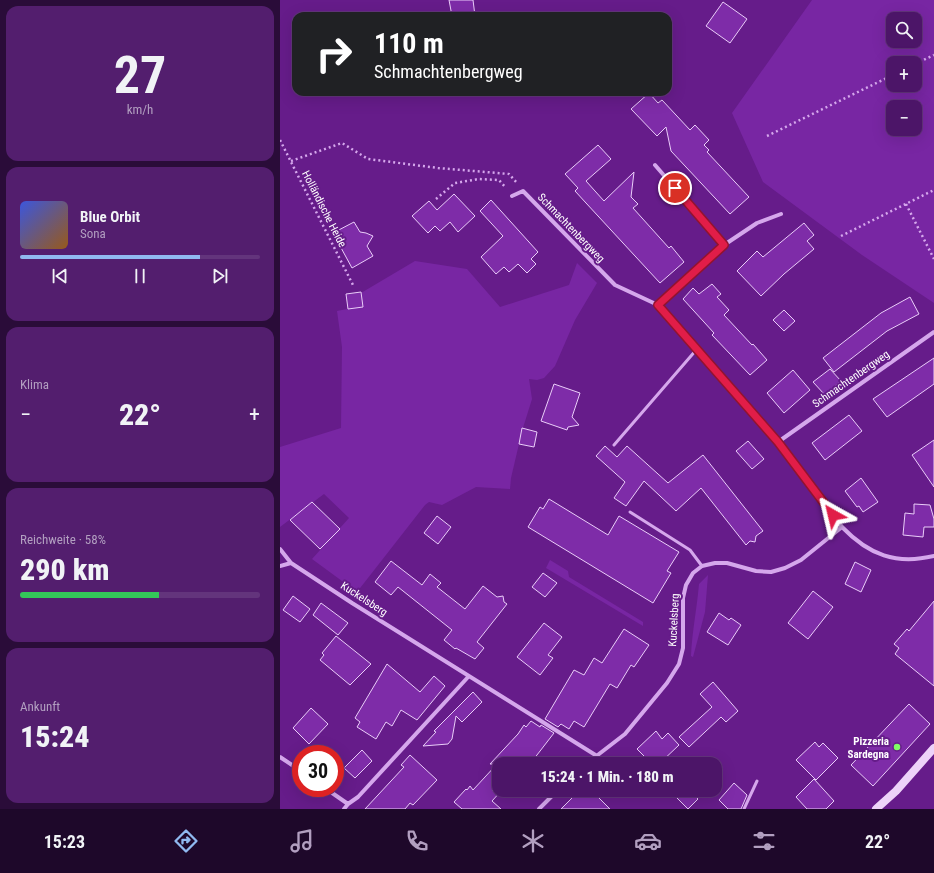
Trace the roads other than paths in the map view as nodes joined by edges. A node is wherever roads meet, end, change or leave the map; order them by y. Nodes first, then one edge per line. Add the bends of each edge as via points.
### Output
1 (655, 165) dead end
2 (512, 196) road end
3 (781, 214) dead end
4 (724, 245) junction
5 (658, 305) junction
6 (934, 332) edge
7 (697, 349) junction
8 (778, 442) junction
9 (614, 445) dead end
10 (630, 512) dead end
11 (842, 527) junction
12 (280, 549) edge
13 (934, 556) edge
14 (291, 563) junction
15 (280, 566) edge
16 (702, 566) junction
17 (469, 676) junction
18 (934, 748) edge
19 (597, 756) joint
20 (280, 757) edge
21 (292, 765) edge
22 (757, 781) dead end
23 (338, 797) edge
24 (551, 797) edge
25 (348, 804) junction
26 (344, 809) edge
27 (539, 809) edge
28 (744, 809) edge
29 (876, 809) edge

1 - 4 street
2 - 5 street, Schmachtenbergweg via 523,191 615,285
3 - 4 street via 757,223
4 - 5 street
5 - 7 street, Schmachtenbergweg
6 - 8 street, Schmachtenbergweg
7 - 8 street, Schmachtenbergweg
7 - 9 lane
8 - 11 street, Schmachtenbergweg
10 - 16 lane via 690,550
11 - 13 street, Schmachtenbergweg via 860,544 886,557 916,559
11 - 16 street via 801,560 785,568 770,572 727,563
12 - 14 street, Kuckelsberg
14 - 15 street
14 - 17 street, Kuckelsberg
16 - 19 street, Kuckelsberg via 693,573 686,585 683,598 683,648 679,664 667,683 625,734
17 - 19 street, Kuckelsberg
17 - 25 street via 358,797
18 - 29 main road via 896,791
20 - 21 street
22 - 28 lane
23 - 25 street
24 - 27 street
25 - 26 street

